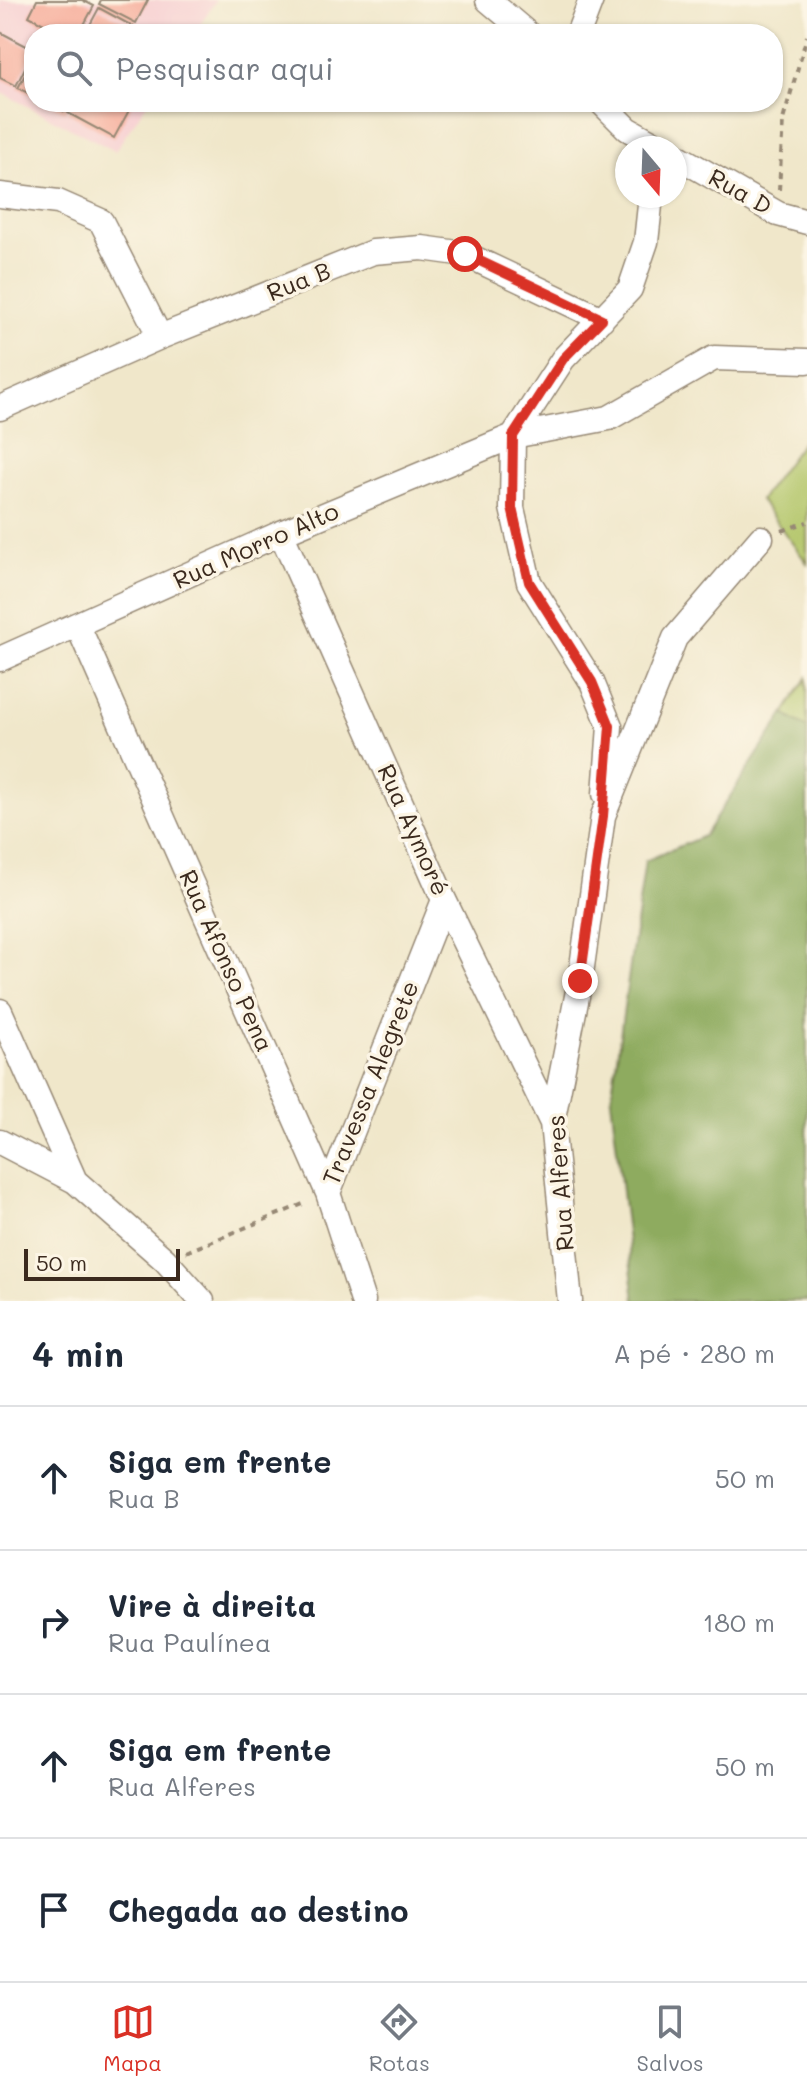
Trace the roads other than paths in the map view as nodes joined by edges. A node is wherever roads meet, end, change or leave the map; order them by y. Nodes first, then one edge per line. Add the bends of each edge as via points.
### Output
1 (488, 0) edge
2 (591, 0) edge
3 (516, 24) edge
4 (582, 24) edge
5 (610, 112) edge
6 (630, 136) edge
7 (687, 162) edge
8 (0, 195) edge
9 (650, 208) edge
10 (807, 222) edge
11 (602, 319) junction
12 (160, 337) junction
13 (807, 361) edge
14 (0, 408) edge
15 (513, 436) junction
16 (281, 533) junction
17 (761, 538) road end
18 (78, 626) junction
19 (0, 659) edge
20 (603, 816) junction
21 (444, 900) junction
22 (0, 1011) edge
23 (552, 1123) junction
24 (0, 1142) edge
25 (75, 1181) junction
26 (328, 1193) junction
27 (190, 1297) edge
28 (363, 1301) edge
29 (570, 1301) edge

1 - 3 street
2 - 4 street
5 - 6 street
7 - 10 street, Rua D via 778,214
8 - 12 street via 58,202 101,221
9 - 11 street via 646,242 630,289
11 - 12 street, Rua B via 465,254 422,248 373,252
11 - 15 street via 563,359
12 - 14 street, Rua B
13 - 15 street, Rua Morro Alto via 714,358 609,418
15 - 16 street, Rua Morro Alto
15 - 20 street via 512,508 529,582 592,682 610,726
16 - 18 street, Rua Morro Alto
16 - 21 street, Rua Aymoré
17 - 20 street, Rua Alferes via 675,638
18 - 19 street, Rua Morro Alto
18 - 26 street, Rua Afonso Pena
20 - 23 street, Rua Alferes via 580,981
21 - 23 street, Rua Aymoré
21 - 26 street, Travessa Alegrete
22 - 25 street
23 - 29 street, Rua Alferes
24 - 25 street
25 - 27 street via 165,1260
26 - 28 street, Rua Afonso Pena

